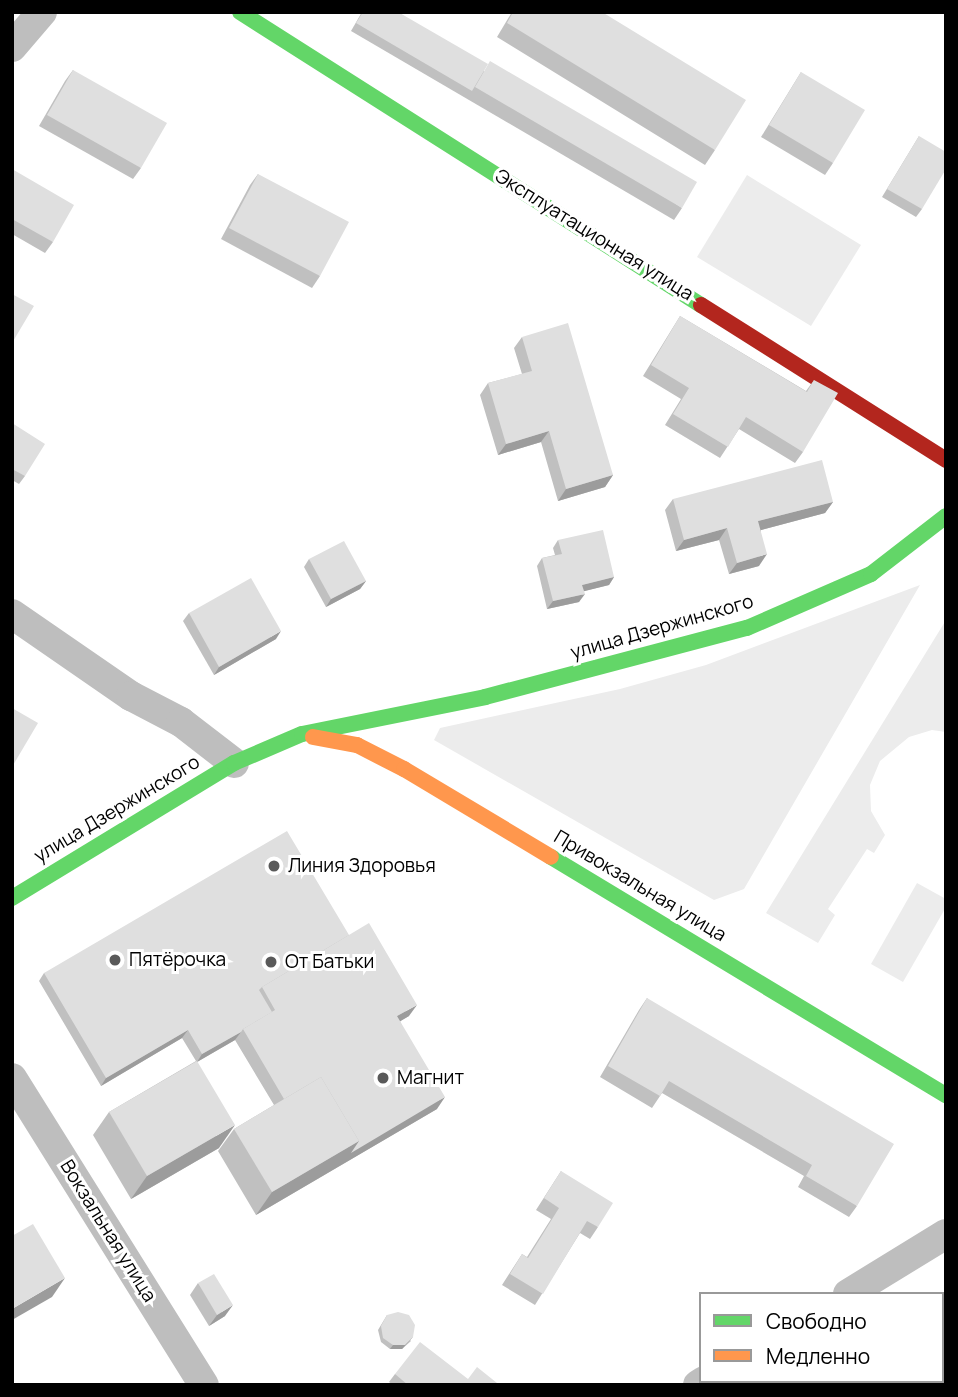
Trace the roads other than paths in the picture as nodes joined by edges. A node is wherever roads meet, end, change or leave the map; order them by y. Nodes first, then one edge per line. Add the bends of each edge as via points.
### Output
1 (42, 12) edge
2 (240, 12) edge
3 (12, 47) edge
4 (946, 460) edge
5 (946, 516) edge
6 (12, 614) edge
7 (447, 704) junction
8 (424, 728) dead end
9 (303, 734) junction
10 (409, 749) dead end
11 (234, 763) junction
12 (404, 769) junction
13 (12, 898) edge
14 (12, 1078) edge
15 (946, 1095) edge
16 (946, 1234) edge
17 (851, 1292) edge
18 (204, 1385) edge

1 - 3 street
2 - 4 street, Эксплуатационная улица
5 - 7 street, улица Дзержинского via 871,574 747,628
6 - 11 street via 131,696 181,722
7 - 8 street
7 - 9 street, улица Дзержинского
9 - 11 street, улица Дзержинского
9 - 12 street, Привокзальная улица via 357,746
10 - 12 street
11 - 13 street, улица Дзержинского
12 - 15 street, Привокзальная улица
14 - 18 street, Вокзальная улица
16 - 17 street

